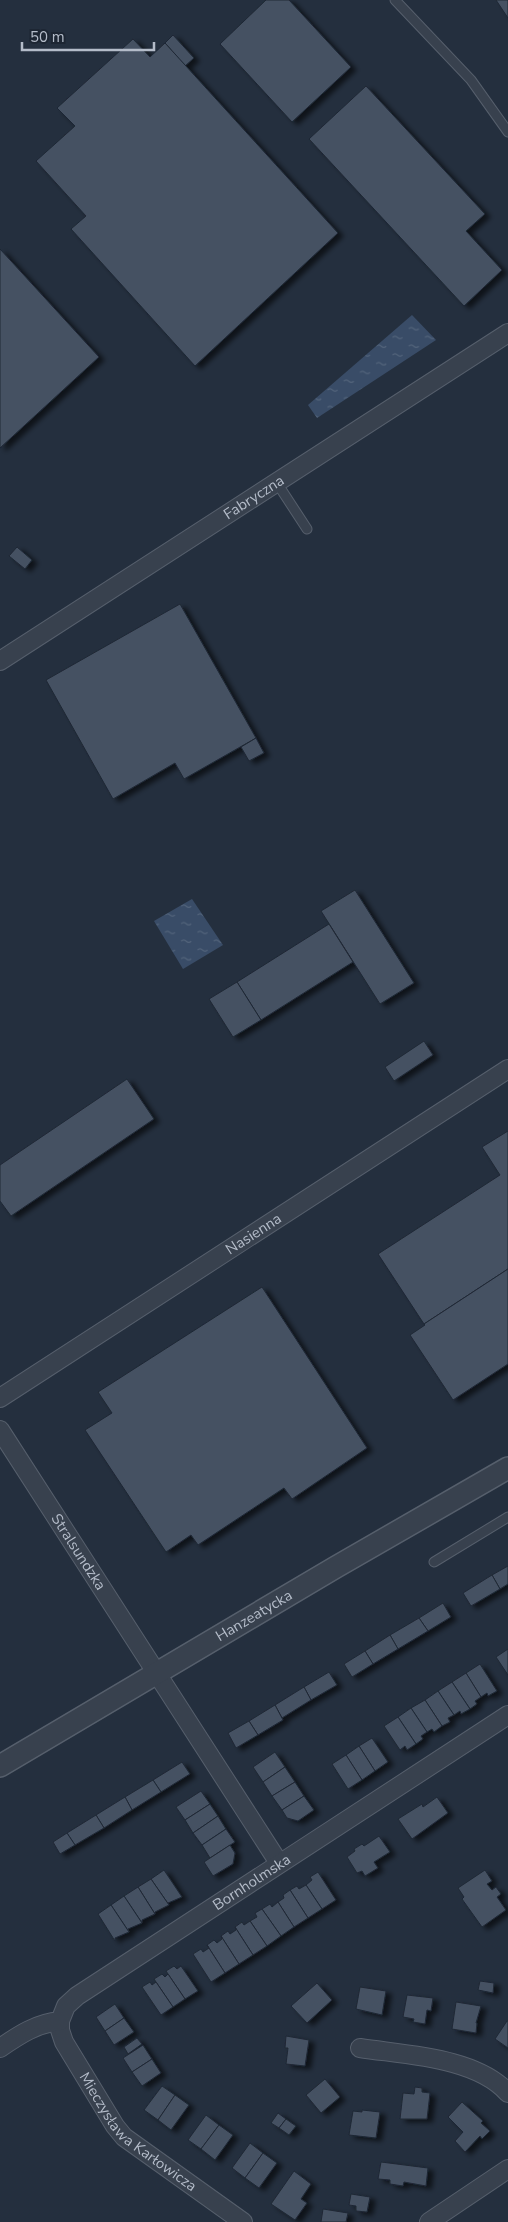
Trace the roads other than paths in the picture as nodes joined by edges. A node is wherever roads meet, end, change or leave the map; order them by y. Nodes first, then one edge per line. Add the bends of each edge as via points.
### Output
1 (396, 0) edge
2 (508, 132) edge
3 (508, 333) edge
4 (277, 483) junction
5 (307, 529) dead end
6 (0, 662) edge
7 (508, 1070) edge
8 (0, 1398) edge
9 (0, 1430) edge
10 (508, 1468) edge
11 (508, 1517) edge
12 (434, 1562) dead end
13 (158, 1673) junction
14 (508, 1715) edge
15 (0, 1766) edge
16 (279, 1863) junction
17 (60, 2021) junction
18 (0, 2048) edge
19 (360, 2048) dead end
20 (508, 2094) edge
21 (508, 2169) edge
22 (243, 2222) edge
23 (429, 2222) edge

1 - 2 lane via 471,80
3 - 4 street, Fabryczna
4 - 5 lane
4 - 6 street, Fabryczna
7 - 8 street, Nasienna
9 - 13 street, Stralsundzka
10 - 13 street, Hanzeatycka
11 - 12 lane
13 - 15 street, Hanzeatycka
13 - 16 street, Stralsundzka
14 - 16 street, Bornholmska
16 - 17 street, Bornholmska via 77,1996 66,2006
17 - 18 street via 26,2031
17 - 22 street, Mieczysława Karłowicza via 64,2042 124,2137
19 - 20 street via 451,2063 486,2076
21 - 23 street

